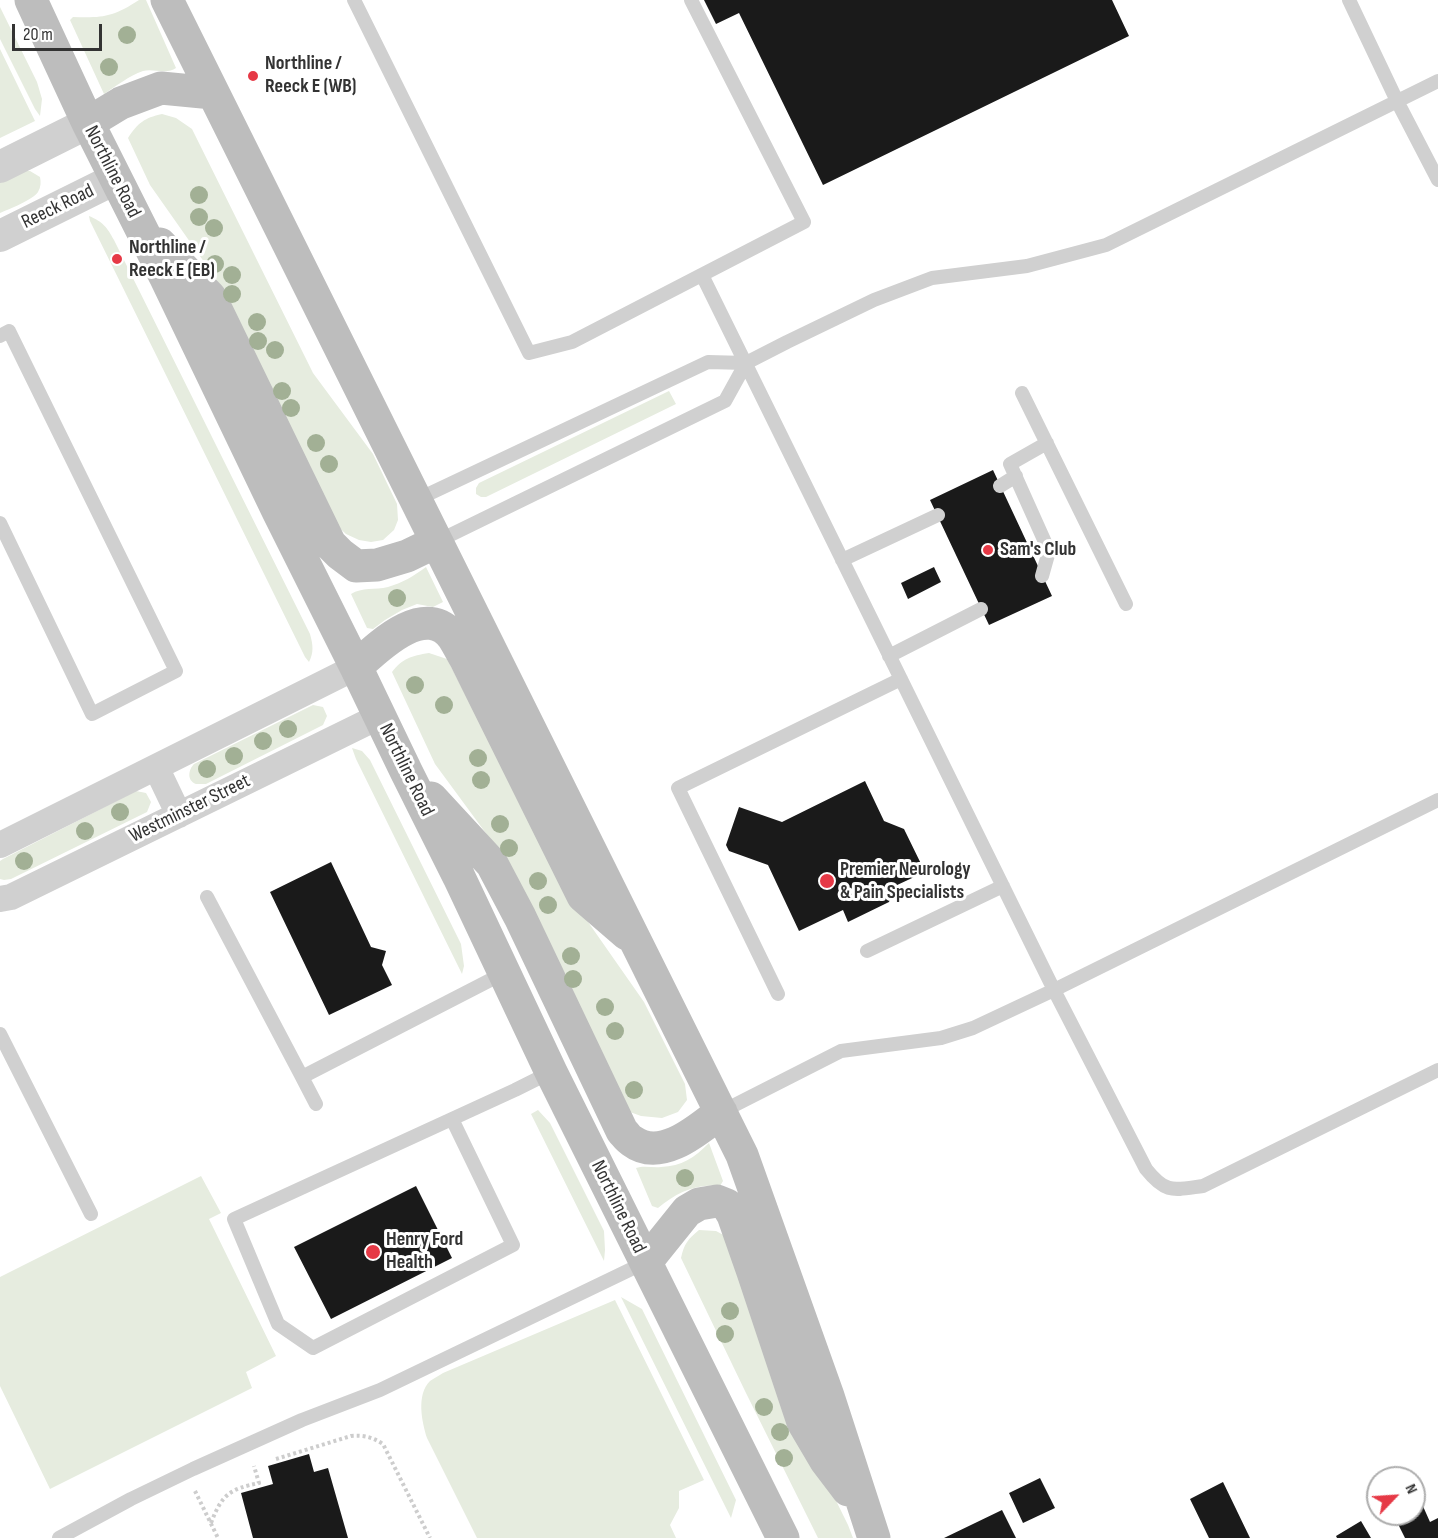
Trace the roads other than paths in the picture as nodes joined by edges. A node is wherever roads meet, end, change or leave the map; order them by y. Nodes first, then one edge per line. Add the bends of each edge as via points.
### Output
1 (31, 0) edge
2 (167, 0) edge
3 (354, 0) edge
4 (691, 0) edge
5 (1349, 0) edge
6 (1438, 81) edge
7 (213, 93) junction
8 (1397, 101) junction
9 (87, 123) junction
10 (0, 166) edge
11 (115, 178) junction
12 (1438, 180) edge
13 (134, 215) junction
14 (0, 236) edge
15 (702, 275) junction
16 (0, 336) edge
17 (746, 363) junction
18 (1022, 393) dead end
19 (1047, 443) junction
20 (1016, 476) junction
21 (1000, 486) dead end
22 (416, 500) junction
23 (938, 515) dead end
24 (0, 523) edge
25 (436, 542) junction
26 (842, 560) junction
27 (1042, 576) dead end
28 (1126, 604) dead end
29 (981, 609) dead end
30 (889, 656) junction
31 (356, 667) junction
32 (901, 679) junction
33 (380, 716) junction
34 (156, 767) junction
35 (405, 771) junction
36 (1438, 800) edge
37 (180, 815) junction
38 (0, 845) edge
39 (1003, 886) junction
40 (207, 897) dead end
41 (0, 899) edge
42 (637, 943) junction
43 (867, 951) dead end
44 (504, 973) junction
45 (1054, 990) junction
46 (778, 994) dead end
47 (0, 1034) edge
48 (1438, 1070) edge
49 (551, 1072) junction
50 (302, 1077) junction
51 (316, 1104) dead end
52 (721, 1112) junction
53 (452, 1119) junction
54 (91, 1214) dead end
55 (646, 1262) junction
56 (870, 1526) edge
57 (59, 1538) edge
58 (783, 1538) edge

1 - 9 main road, Northline Road
2 - 7 main road
3 - 15 lane via 529,353 572,342
4 - 15 lane via 804,222
5 - 8 lane
6 - 8 lane
7 - 9 main road via 161,88 121,102
7 - 22 main road
8 - 12 lane
8 - 17 lane via 1106,245 1028,266 932,278 874,300
9 - 10 street
9 - 11 main road, Northline Road
11 - 13 main road, Northline Road
11 - 14 street, Reeck Road
13 - 25 main road via 210,297 330,544 356,566 377,566
13 - 31 main road, Northline Road
15 - 17 lane
16 - 24 lane via 9,331 176,671 92,714
17 - 22 lane via 708,362
17 - 25 lane via 725,401
17 - 26 lane
18 - 19 lane
19 - 20 lane via 1010,464
19 - 28 lane
20 - 21 lane
20 - 27 lane via 1049,551
22 - 25 main road
23 - 26 lane
25 - 42 main road
26 - 30 lane
29 - 30 lane
30 - 32 lane
31 - 33 main road, Northline Road
31 - 34 street
31 - 42 main road via 382,643 409,627 425,623 452,635 583,896
32 - 39 lane
32 - 46 lane via 678,788
33 - 35 main road, Northline Road
33 - 37 street, Westminster Street
34 - 37 street
34 - 38 street
35 - 44 main road, Northline Road
35 - 52 main road via 492,864 622,1131 633,1142 660,1148 698,1130
36 - 45 lane
37 - 41 street, Westminster Street
39 - 43 lane
39 - 45 lane
40 - 50 lane
42 - 52 main road
44 - 49 main road, Northline Road
44 - 50 lane
45 - 48 lane via 1146,1169 1158,1183 1176,1190 1203,1186
45 - 52 lane via 974,1028 940,1038 841,1051
47 - 54 lane
49 - 53 lane
49 - 55 main road, Northline Road
50 - 51 lane
52 - 56 main road via 768,1224
53 - 53 lane via 234,1219 278,1324 313,1348 513,1245
55 - 56 main road via 687,1211 717,1201 727,1205 734,1215 803,1422
55 - 57 lane via 380,1390 193,1468
55 - 58 main road, Northline Road

